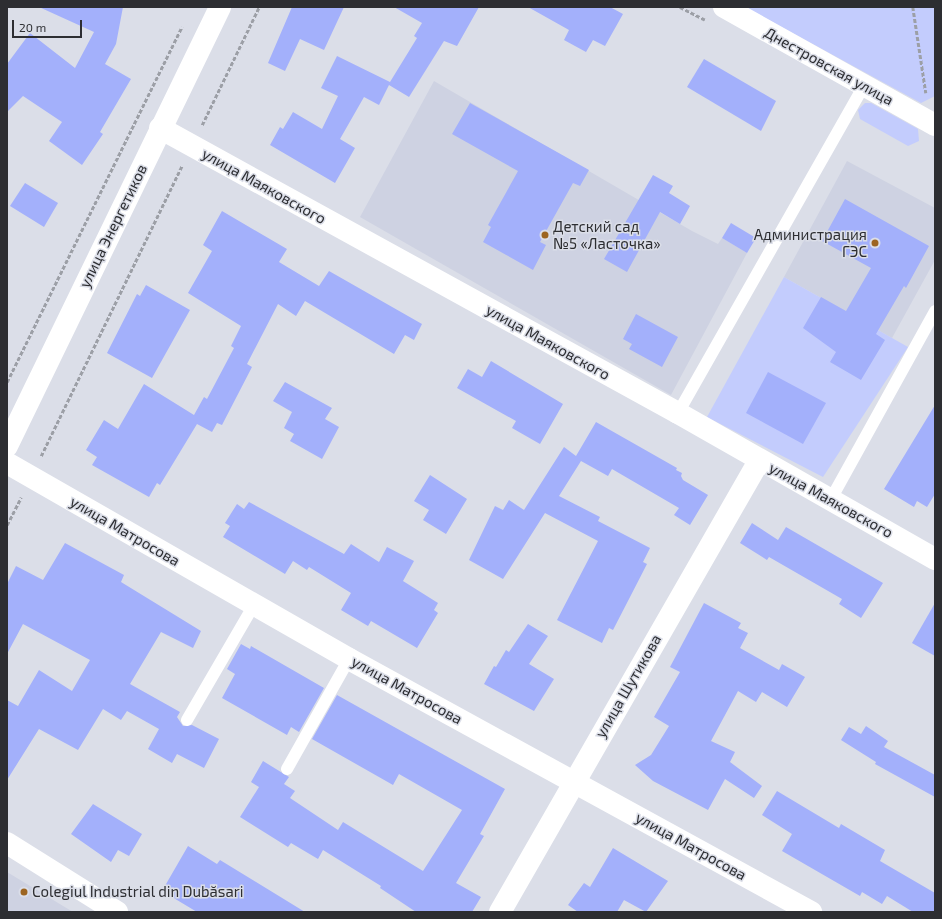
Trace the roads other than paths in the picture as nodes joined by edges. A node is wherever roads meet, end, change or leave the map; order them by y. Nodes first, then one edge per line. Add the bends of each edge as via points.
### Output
1 (220, 7) edge
2 (724, 7) edge
3 (864, 86) junction
4 (933, 124) edge
5 (160, 128) junction
6 (935, 311) edge
7 (678, 413) junction
8 (7, 446) edge
9 (759, 461) junction
10 (7, 463) edge
11 (831, 499) junction
12 (935, 559) edge
13 (254, 605) junction
14 (349, 658) junction
15 (187, 720) dead end
16 (287, 769) dead end
17 (573, 781) junction
18 (7, 843) edge
19 (117, 912) edge
20 (500, 912) edge
21 (811, 912) edge

1 - 5 street, улица Энергетиков
2 - 3 street, Днестровская улица
3 - 4 street, Днестровская улица
3 - 7 lane
5 - 7 street, улица Маяковского
5 - 8 street, улица Энергетиков
6 - 11 lane
7 - 9 street, улица Маяковского
9 - 11 street, улица Маяковского
9 - 17 street, улица Шутикова
10 - 13 street, улица Матросова
11 - 12 street, улица Маяковского
13 - 14 street, улица Матросова
13 - 15 lane
14 - 16 lane
14 - 17 street, улица Матросова
17 - 20 street, улица Шутикова
17 - 21 street, улица Матросова
18 - 19 street

